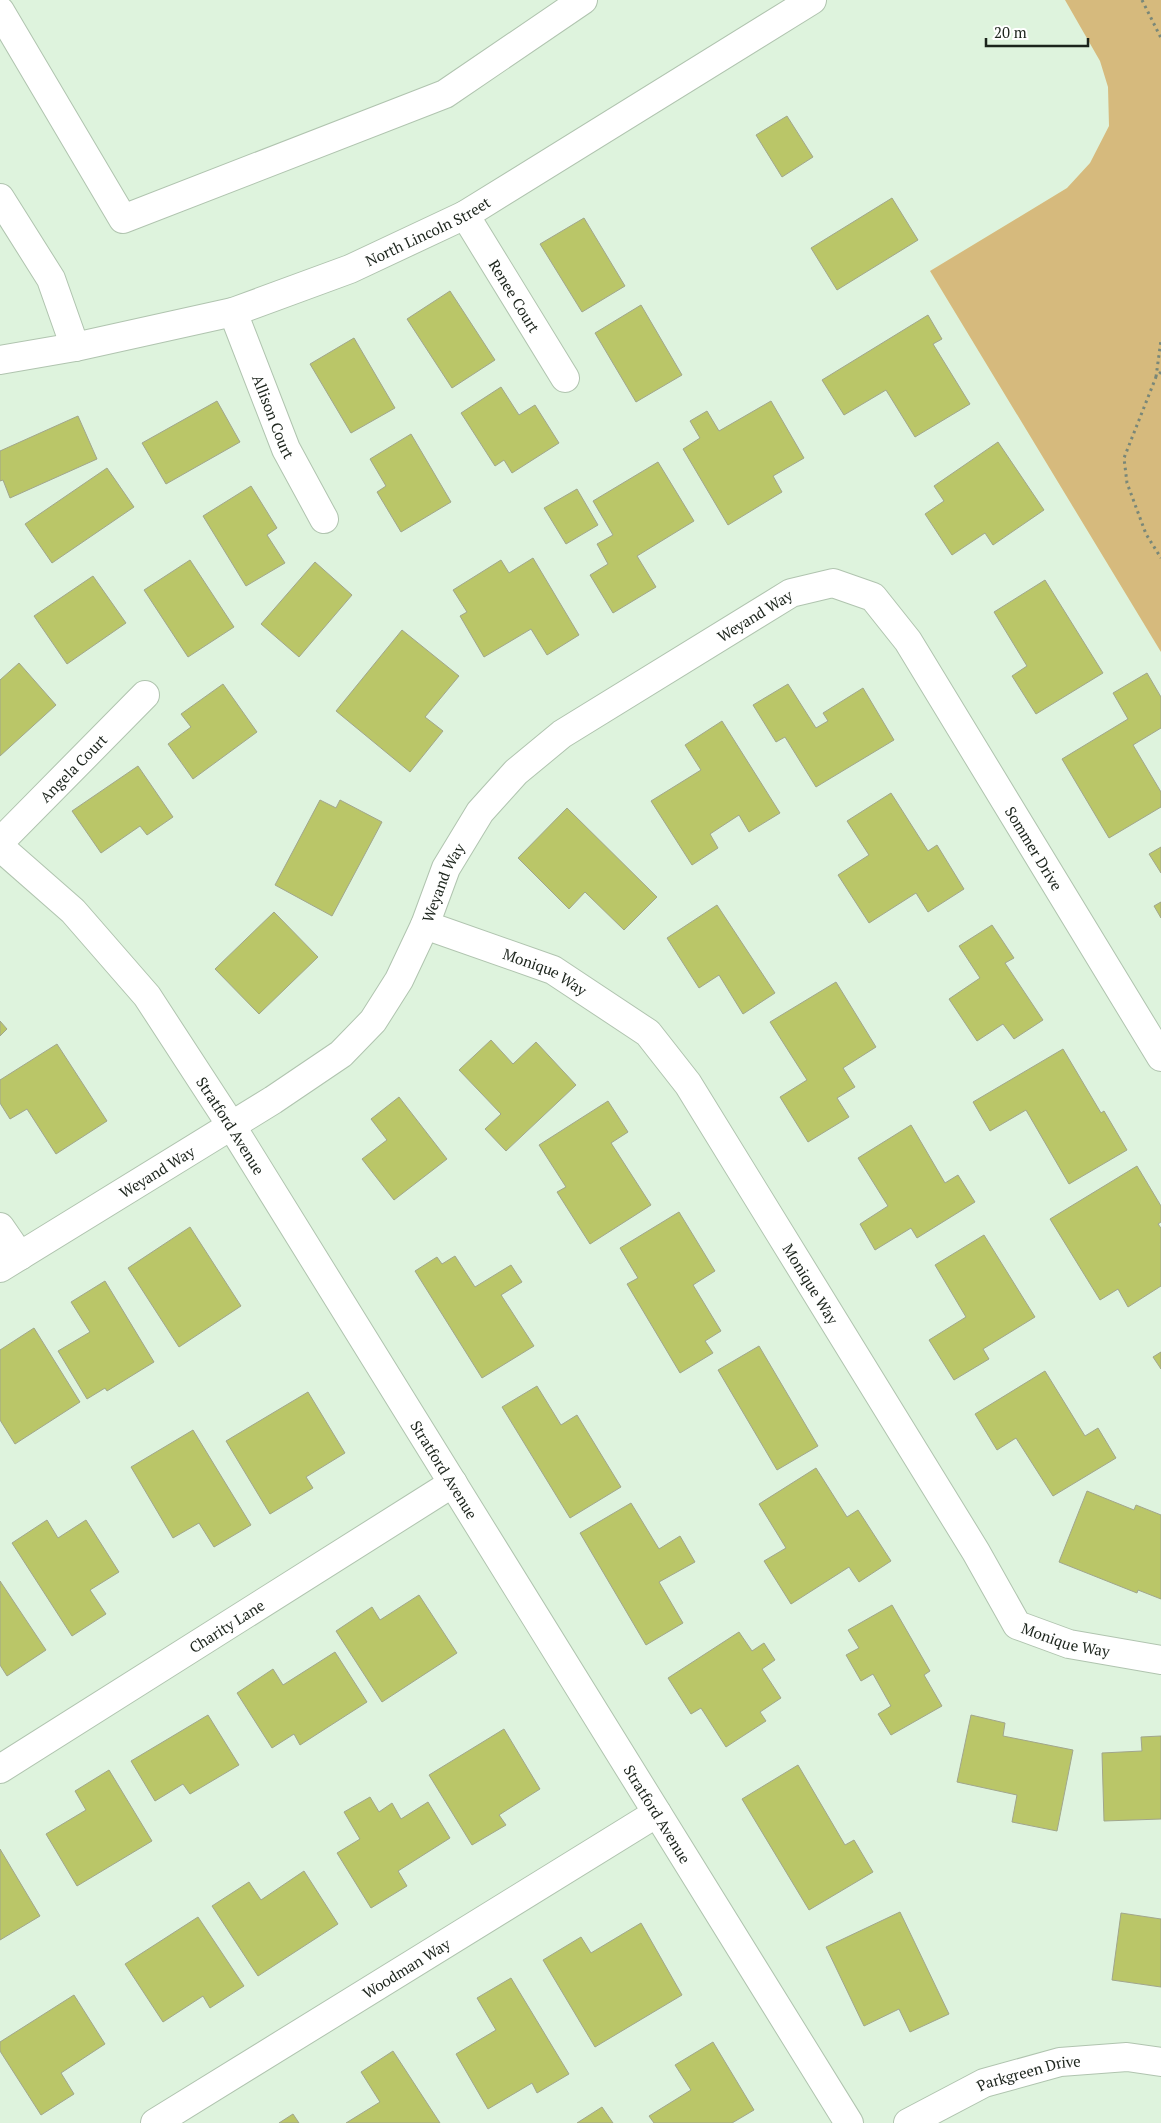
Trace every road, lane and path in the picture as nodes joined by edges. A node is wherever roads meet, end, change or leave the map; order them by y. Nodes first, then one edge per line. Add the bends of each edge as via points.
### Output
1 (583, 0) edge
2 (812, 0) edge
3 (1142, 0) edge
4 (0, 11) edge
5 (1161, 38) edge
6 (0, 198) edge
7 (465, 215) junction
8 (233, 312) junction
9 (1161, 340) edge
10 (75, 346) junction
11 (0, 360) edge
12 (1161, 372) edge
13 (1156, 376) junction
14 (564, 378) dead end
15 (324, 518) dead end
16 (1161, 558) edge
17 (908, 641) joint
18 (145, 695) dead end
19 (0, 842) edge
20 (0, 847) edge
21 (425, 925) junction
22 (1161, 1057) edge
23 (231, 1126) junction
24 (0, 1227) edge
25 (10, 1262) edge
26 (452, 1482) junction
27 (1161, 1660) edge
28 (0, 1769) edge
29 (657, 1814) junction
30 (1161, 2062) edge
31 (155, 2123) edge
32 (849, 2123) edge
33 (908, 2123) edge

1 - 4 street via 445,94 123,219
2 - 7 street, North Lincoln Street
3 - 5 path
6 - 10 street via 51,279
7 - 8 street, North Lincoln Street via 350,269
7 - 14 street, Renee Court
8 - 10 street, North Lincoln Street
8 - 15 street, Allison Court via 286,449
9 - 13 path
10 - 11 street, North Lincoln Street
12 - 13 path
13 - 16 path via 1124,458 1127,483 1146,534
17 - 21 street, Weyand Way via 873,597 833,583 791,593 562,734 516,772 480,812 446,868
17 - 22 street, Sommer Drive
18 - 19 street, Angela Court
20 - 23 street, Stratford Avenue via 72,911 147,996
21 - 23 street, Weyand Way via 399,980 373,1021 341,1054
21 - 27 street, Monique Way via 553,970 648,1033 688,1084 976,1552 1017,1625 1069,1644
23 - 25 street, Weyand Way
23 - 26 street, Stratford Avenue
24 - 25 street
26 - 28 street, Charity Lane
26 - 29 street, Stratford Avenue
29 - 31 street, Woodman Way
29 - 32 street, Stratford Avenue
30 - 33 street, Parkgreen Drive via 1126,2057 1060,2062 984,2083

